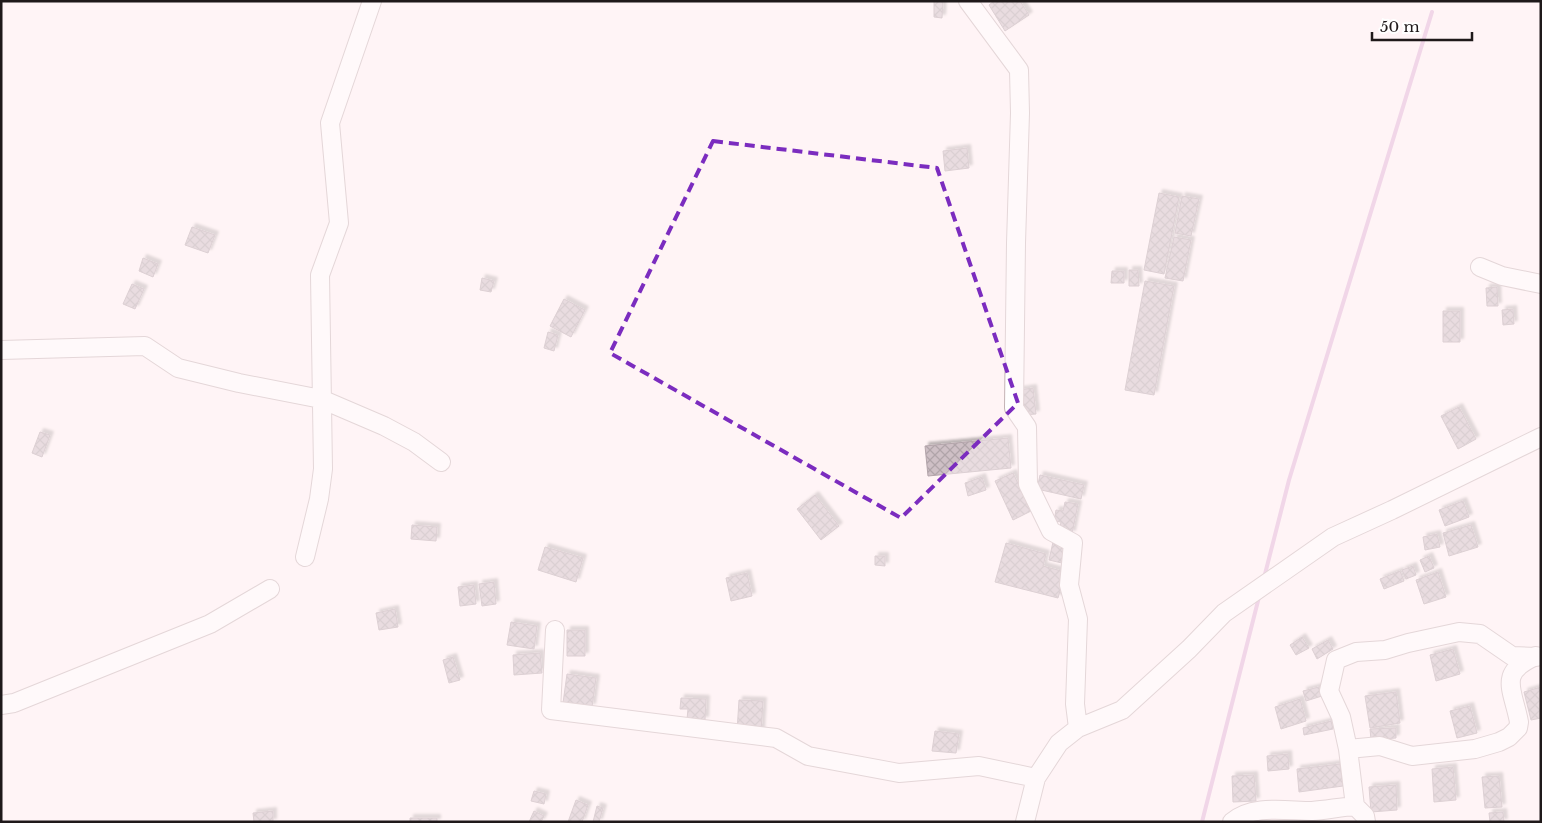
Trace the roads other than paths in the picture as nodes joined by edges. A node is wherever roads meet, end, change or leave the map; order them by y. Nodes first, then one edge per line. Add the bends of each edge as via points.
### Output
1 (372, 1) edge
2 (968, 1) edge
3 (1480, 267) dead end
4 (1541, 284) edge
5 (1, 350) edge
6 (321, 399) junction
7 (1541, 437) edge
8 (441, 462) dead end
9 (305, 557) dead end
10 (270, 589) dead end
11 (556, 630) dead end
12 (1538, 656) edge
13 (1, 706) edge
14 (1078, 728) junction
15 (1348, 749) junction
16 (1036, 778) junction
17 (1355, 806) junction
18 (1025, 822) edge
19 (1232, 822) edge
20 (1366, 822) edge

1 - 6 street via 330,123 339,223 320,275
2 - 14 street via 1019,70 1014,408 1027,427 1028,484 1051,531 1073,543 1068,585 1078,619 1075,704
3 - 4 street via 1502,276
5 - 6 street via 144,346 178,368
6 - 8 street via 384,426
6 - 9 street via 323,469
7 - 14 street via 1333,537 1224,613 1122,710
10 - 13 street via 210,624
11 - 16 street via 551,710 776,738 808,756 899,773 979,766
12 - 15 street via 1523,662 1510,677 1519,722 1510,737 1475,749 1412,756 1380,746
12 - 15 street via 1512,656 1480,634 1459,632 1385,650 1356,652 1336,660 1329,691 1341,717
14 - 16 street via 1059,743
15 - 17 street
16 - 18 street
17 - 19 street via 1313,811 1254,812
17 - 20 street via 1365,816

